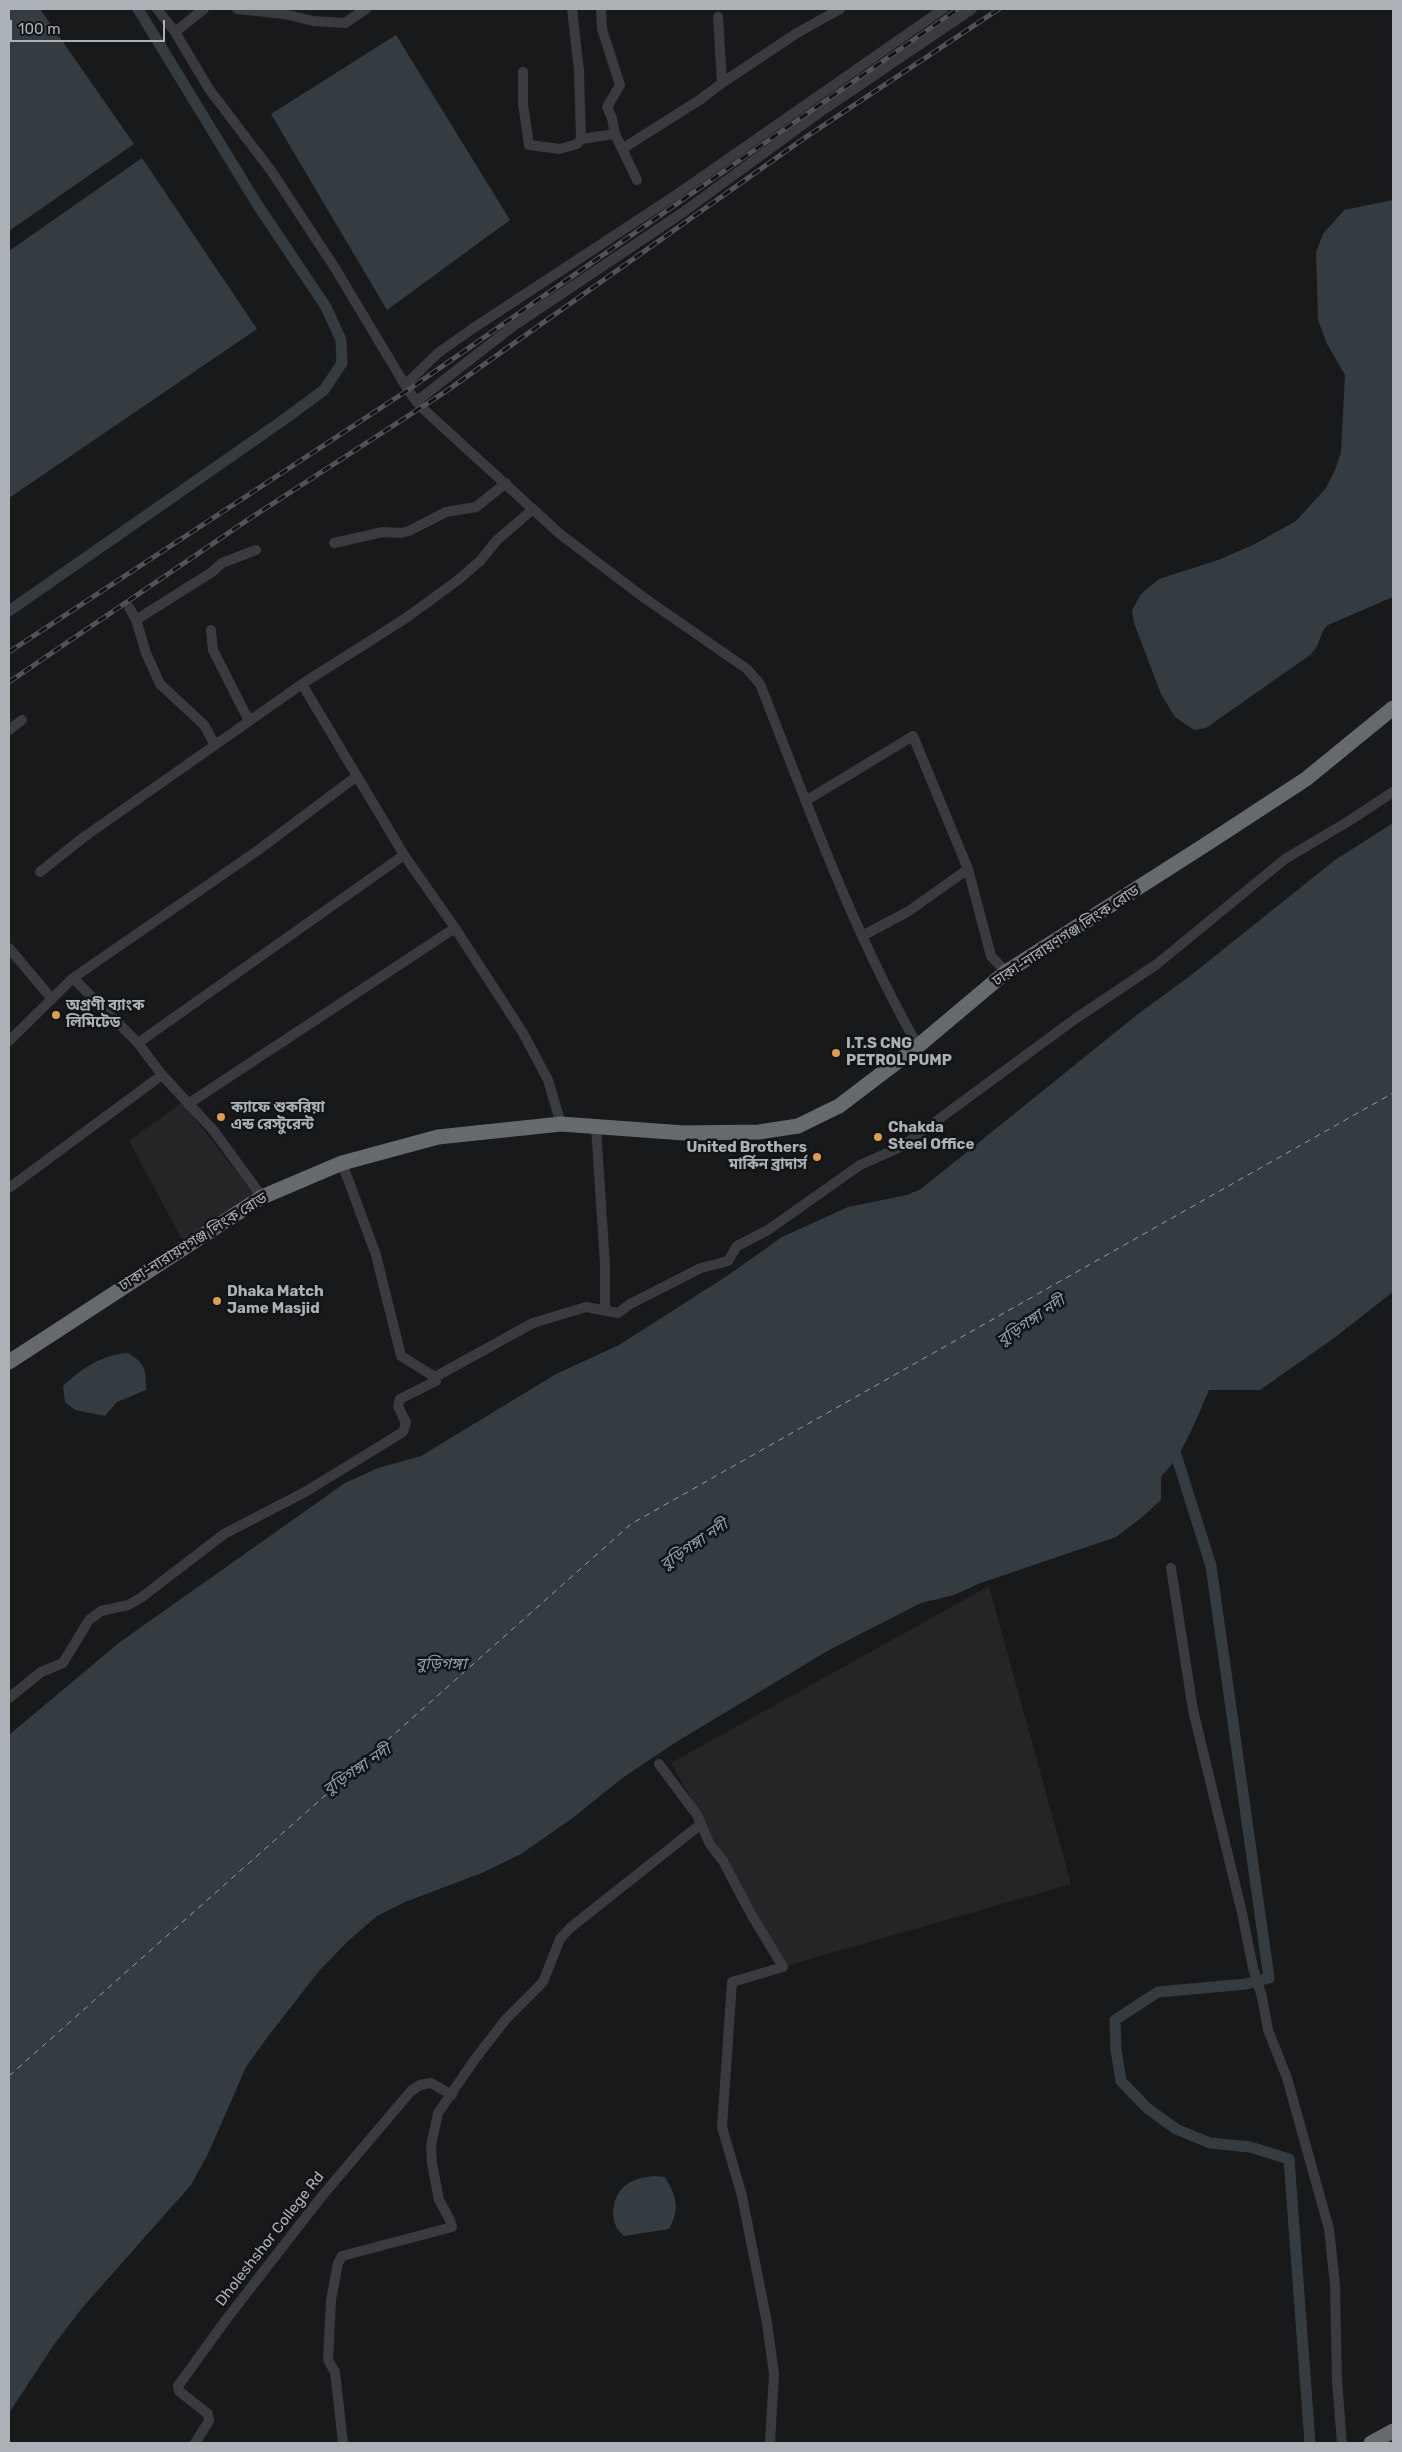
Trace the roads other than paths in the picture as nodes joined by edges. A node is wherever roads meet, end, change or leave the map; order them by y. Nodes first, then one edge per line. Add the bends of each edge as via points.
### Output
1 (156, 9) edge
2 (204, 9) edge
3 (237, 9) edge
4 (348, 9) edge
5 (366, 9) edge
6 (572, 9) edge
7 (601, 9) edge
8 (840, 9) edge
9 (942, 9) edge
10 (972, 9) edge
11 (253, 10) edge
12 (718, 17) dead end
13 (345, 23) junction
14 (175, 32) junction
15 (524, 72) dead end
16 (722, 83) junction
17 (615, 134) junction
18 (581, 139) junction
19 (622, 149) junction
20 (637, 180) dead end
21 (405, 385) junction
22 (417, 401) junction
23 (506, 483) junction
24 (532, 510) junction
25 (334, 543) dead end
26 (256, 550) dead end
27 (128, 606) dead end
28 (136, 620) junction
29 (210, 630) dead end
30 (302, 684) junction
31 (1393, 708) edge
32 (22, 720) dead end
33 (249, 721) junction
34 (9, 730) edge
35 (215, 745) junction
36 (357, 776) junction
37 (1393, 792) edge
38 (807, 800) junction
39 (404, 856) junction
40 (968, 869) junction
41 (40, 872) dead end
42 (455, 928) junction
43 (862, 936) junction
44 (9, 948) edge
45 (1006, 972) junction
46 (73, 978) junction
47 (52, 999) junction
48 (9, 1041) edge
49 (138, 1043) junction
50 (918, 1046) junction
51 (162, 1075) junction
52 (188, 1104) junction
53 (561, 1124) junction
54 (596, 1127) junction
55 (342, 1163) junction
56 (9, 1188) edge
57 (262, 1197) junction
58 (605, 1310) junction
59 (9, 1362) edge
60 (435, 1377) junction
61 (1171, 1568) dead end
62 (9, 1698) edge
63 (659, 1764) dead end
64 (701, 1824) junction
65 (452, 2095) junction
66 (1393, 2431) edge
67 (195, 2443) edge
68 (343, 2443) edge
69 (770, 2443) edge
70 (1342, 2443) edge
71 (1371, 2443) edge

1 - 14 street
2 - 14 street
3 - 11 street
4 - 13 street
5 - 13 street
6 - 18 street via 579,72
7 - 17 street via 603,36 620,84 607,107
8 - 16 street via 797,33
9 - 21 street via 673,197 472,329 438,354
10 - 22 street via 512,328
11 - 13 street
12 - 16 street
14 - 21 street via 209,89 266,164 335,268
15 - 18 street via 523,104 529,145 560,149
16 - 19 street
17 - 18 street
17 - 19 street
19 - 20 street
21 - 22 street
22 - 23 street
23 - 24 street
23 - 25 street via 476,507 446,512 401,534 383,532
24 - 30 street via 458,580 406,618
24 - 38 street via 643,597 746,669 760,684
26 - 28 street via 222,563
27 - 28 street
28 - 35 street via 160,684 204,725
29 - 33 street via 213,650
30 - 33 street
30 - 36 street
31 - 45 highway, ঢাকা-নারায়ণগঞ্জ লিংক রোড via 1306,779
32 - 34 street
33 - 35 street
35 - 41 street
36 - 39 street
36 - 46 street via 257,851
37 - 58 street via 1285,859 1157,964 1075,1019 900,1147 860,1165 768,1230 737,1246 728,1261 700,1268 630,1304 618,1314
38 - 40 street via 913,736
38 - 43 street
39 - 42 street
39 - 49 street
40 - 43 street via 909,911
40 - 45 street via 991,956
42 - 52 street
42 - 53 street via 523,1033 548,1080
43 - 50 street
44 - 47 street
45 - 50 highway, ঢাকা-নারায়ণগঞ্জ লিংক রোড
46 - 47 street
46 - 49 street
47 - 48 street
49 - 51 street
50 - 54 highway, ঢাকা-নারায়ণগঞ্জ লিংক রোড via 839,1106 798,1126 759,1132
51 - 52 street
51 - 56 street
52 - 57 street via 214,1131
53 - 54 highway, ঢাকা-নারায়ণগঞ্জ লিংক রোড
53 - 55 highway, ঢাকা-নারায়ণগঞ্জ লিংক রোড via 438,1138
54 - 58 street
55 - 57 highway, ঢাকা-নারায়ণগঞ্জ লিংক রোড
55 - 60 street via 376,1255 401,1356
57 - 59 highway, ঢাকা-নারায়ণগঞ্জ লিংক রোড
58 - 60 street via 586,1307 533,1323
60 - 62 street via 436,1381 400,1399 398,1406 406,1423 403,1432 314,1487 224,1534 142,1597 128,1605 101,1611 89,1620 63,1663 41,1672
61 - 70 street via 1193,1710 1253,1968 1268,2030 1297,2109 1329,2229 1335,2284
63 - 64 street
64 - 65 street via 570,1928 560,1939 543,1982 506,2019
64 - 69 street via 783,1967 732,1982 722,2127 742,2196 767,2323 774,2374
65 - 67 street, Dholeshshor College Rd via 431,2083 412,2091 322,2196 228,2317 178,2386 179,2391 208,2414 209,2421
65 - 68 street via 438,2114 430,2146 438,2200 452,2227 342,2256 338,2263 331,2300 328,2360 335,2372
66 - 71 highway

